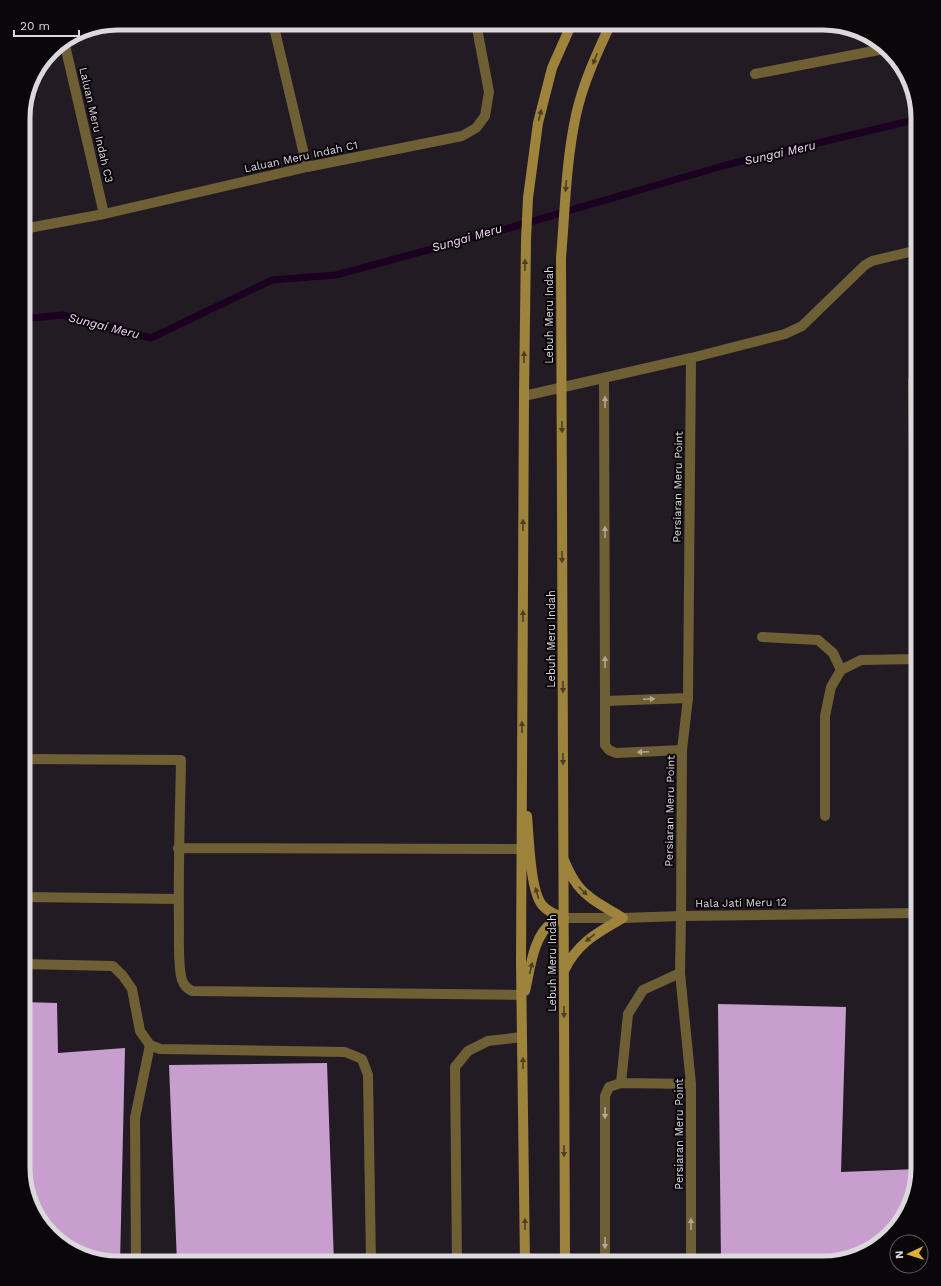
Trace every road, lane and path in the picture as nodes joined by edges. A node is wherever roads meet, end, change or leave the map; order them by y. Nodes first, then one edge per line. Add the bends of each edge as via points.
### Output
1 (275, 30) edge
2 (477, 30) edge
3 (569, 30) edge
4 (607, 30) edge
5 (65, 47) edge
6 (879, 50) edge
7 (755, 74) dead end
8 (307, 167) junction
9 (104, 214) junction
10 (30, 228) edge
11 (911, 252) edge
12 (691, 358) junction
13 (604, 378) junction
14 (562, 388) junction
15 (524, 396) junction
16 (762, 637) dead end
17 (911, 659) edge
18 (841, 670) junction
19 (688, 698) junction
20 (605, 701) junction
21 (682, 750) junction
22 (30, 759) edge
23 (522, 766) junction
24 (826, 816) dead end
25 (178, 848) junction
26 (521, 849) junction
27 (563, 858) junction
28 (30, 897) edge
29 (178, 899) junction
30 (911, 913) edge
31 (681, 916) junction
32 (564, 918) junction
33 (623, 918) junction
34 (30, 964) edge
35 (564, 973) junction
36 (680, 973) junction
37 (521, 995) junction
38 (522, 1006) junction
39 (522, 1037) junction
40 (150, 1045) junction
41 (621, 1083) junction
42 (691, 1084) junction
43 (136, 1256) edge
44 (371, 1256) edge
45 (457, 1256) edge
46 (525, 1256) edge
47 (565, 1256) edge
48 (605, 1256) edge
49 (691, 1256) edge

1 - 8 street
2 - 8 street, Laluan Meru Indah C1 via 489,92 485,116 476,128 462,136
15 -> 3 main road via 526,240 533,153 552,68
4 -> 14 main road, Lebuh Meru Indah via 576,114 567,173 561,302
5 - 9 street, Laluan Meru Indah C3
6 - 7 street
8 - 9 street, Laluan Meru Indah C1
9 - 10 street, Laluan Meru Indah C1
11 - 12 street via 865,265 797,329
12 - 13 street
12 - 19 street, Persiaran Meru Point
13 - 14 street
20 -> 13 street
14 - 15 street
14 -> 27 main road, Lebuh Meru Indah
23 -> 15 main road
16 - 18 street via 818,640 833,654
17 - 18 street via 861,660
18 - 24 street via 830,687 825,716
20 -> 19 street
19 - 21 street, Persiaran Meru Point
21 -> 20 street via 616,753 608,750 604,745
21 - 31 street, Persiaran Meru Point
22 - 25 street via 181,760
23 - 26 main road
32 -> 23 main road via 547,910 536,893
25 - 26 street
25 - 29 street
26 - 37 main road
27 - 32 main road, Lebuh Meru Indah
27 -> 33 main road via 584,893
28 - 29 street
29 - 37 street via 181,976 185,986 192,991
30 - 31 street, Hala Jati Meru 12
31 - 33 street, Hala Jati Meru 12
31 - 36 street, Persiaran Meru Point
32 - 33 street, Hala Jati Meru 12
32 - 35 main road, Lebuh Meru Indah
38 -> 32 main road via 540,937 553,922
33 -> 35 main road via 588,939 572,956
34 - 40 street via 113,966 132,989 140,1032
35 -> 47 main road, Lebuh Meru Indah
36 - 41 street via 643,990 628,1014
36 - 42 street, Persiaran Meru Point
37 - 38 main road
38 - 39 main road
39 - 45 street via 488,1041 468,1051 455,1067
46 -> 39 main road
40 - 43 street via 135,1118
40 - 44 street via 160,1048 345,1052 362,1059 368,1075
41 - 42 street
41 -> 48 street via 609,1087 605,1096
49 -> 42 street, Persiaran Meru Point

